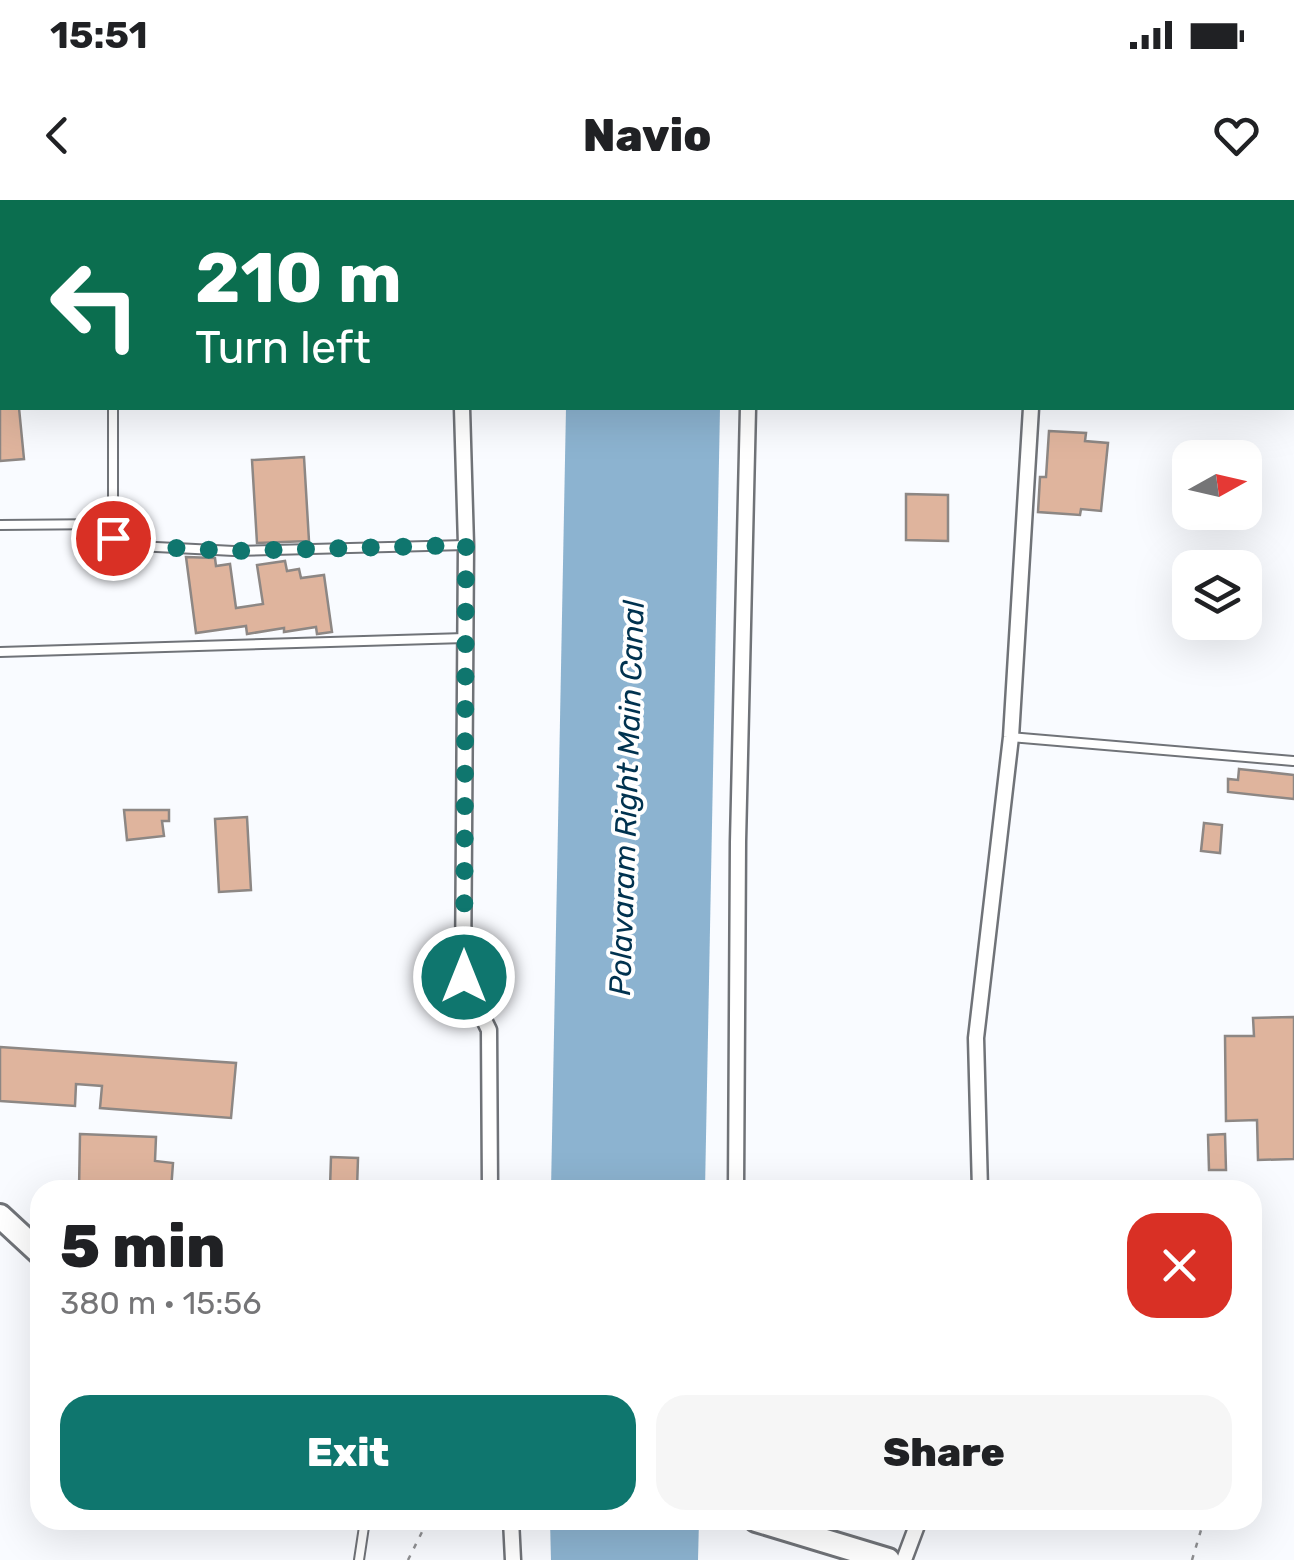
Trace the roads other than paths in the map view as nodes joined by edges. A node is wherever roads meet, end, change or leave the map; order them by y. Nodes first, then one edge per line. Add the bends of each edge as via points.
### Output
1 (113, 410) edge
2 (462, 410) edge
3 (748, 410) edge
4 (1031, 410) edge
5 (111, 524) junction
6 (0, 525) edge
7 (466, 545) junction
8 (466, 638) junction
9 (0, 652) edge
10 (1011, 736) junction
11 (1293, 761) edge
12 (490, 1180) edge
13 (736, 1180) edge
14 (980, 1180) edge
15 (0, 1216) edge
16 (30, 1243) edge
17 (363, 1530) edge
18 (512, 1530) edge
19 (789, 1530) edge
20 (915, 1530) edge
21 (358, 1560) edge
22 (513, 1560) edge
23 (888, 1560) edge
24 (904, 1560) edge

1 - 5 lane
2 - 7 street
3 - 13 street
4 - 10 street
5 - 6 lane
5 - 7 lane via 113,538 137,546 234,551
7 - 8 street
8 - 9 lane
8 - 12 street via 464,977 488,1030
10 - 11 lane
10 - 14 street via 976,1038
15 - 16 main road
17 - 21 lane
18 - 22 street
19 - 23 main road
20 - 24 street

